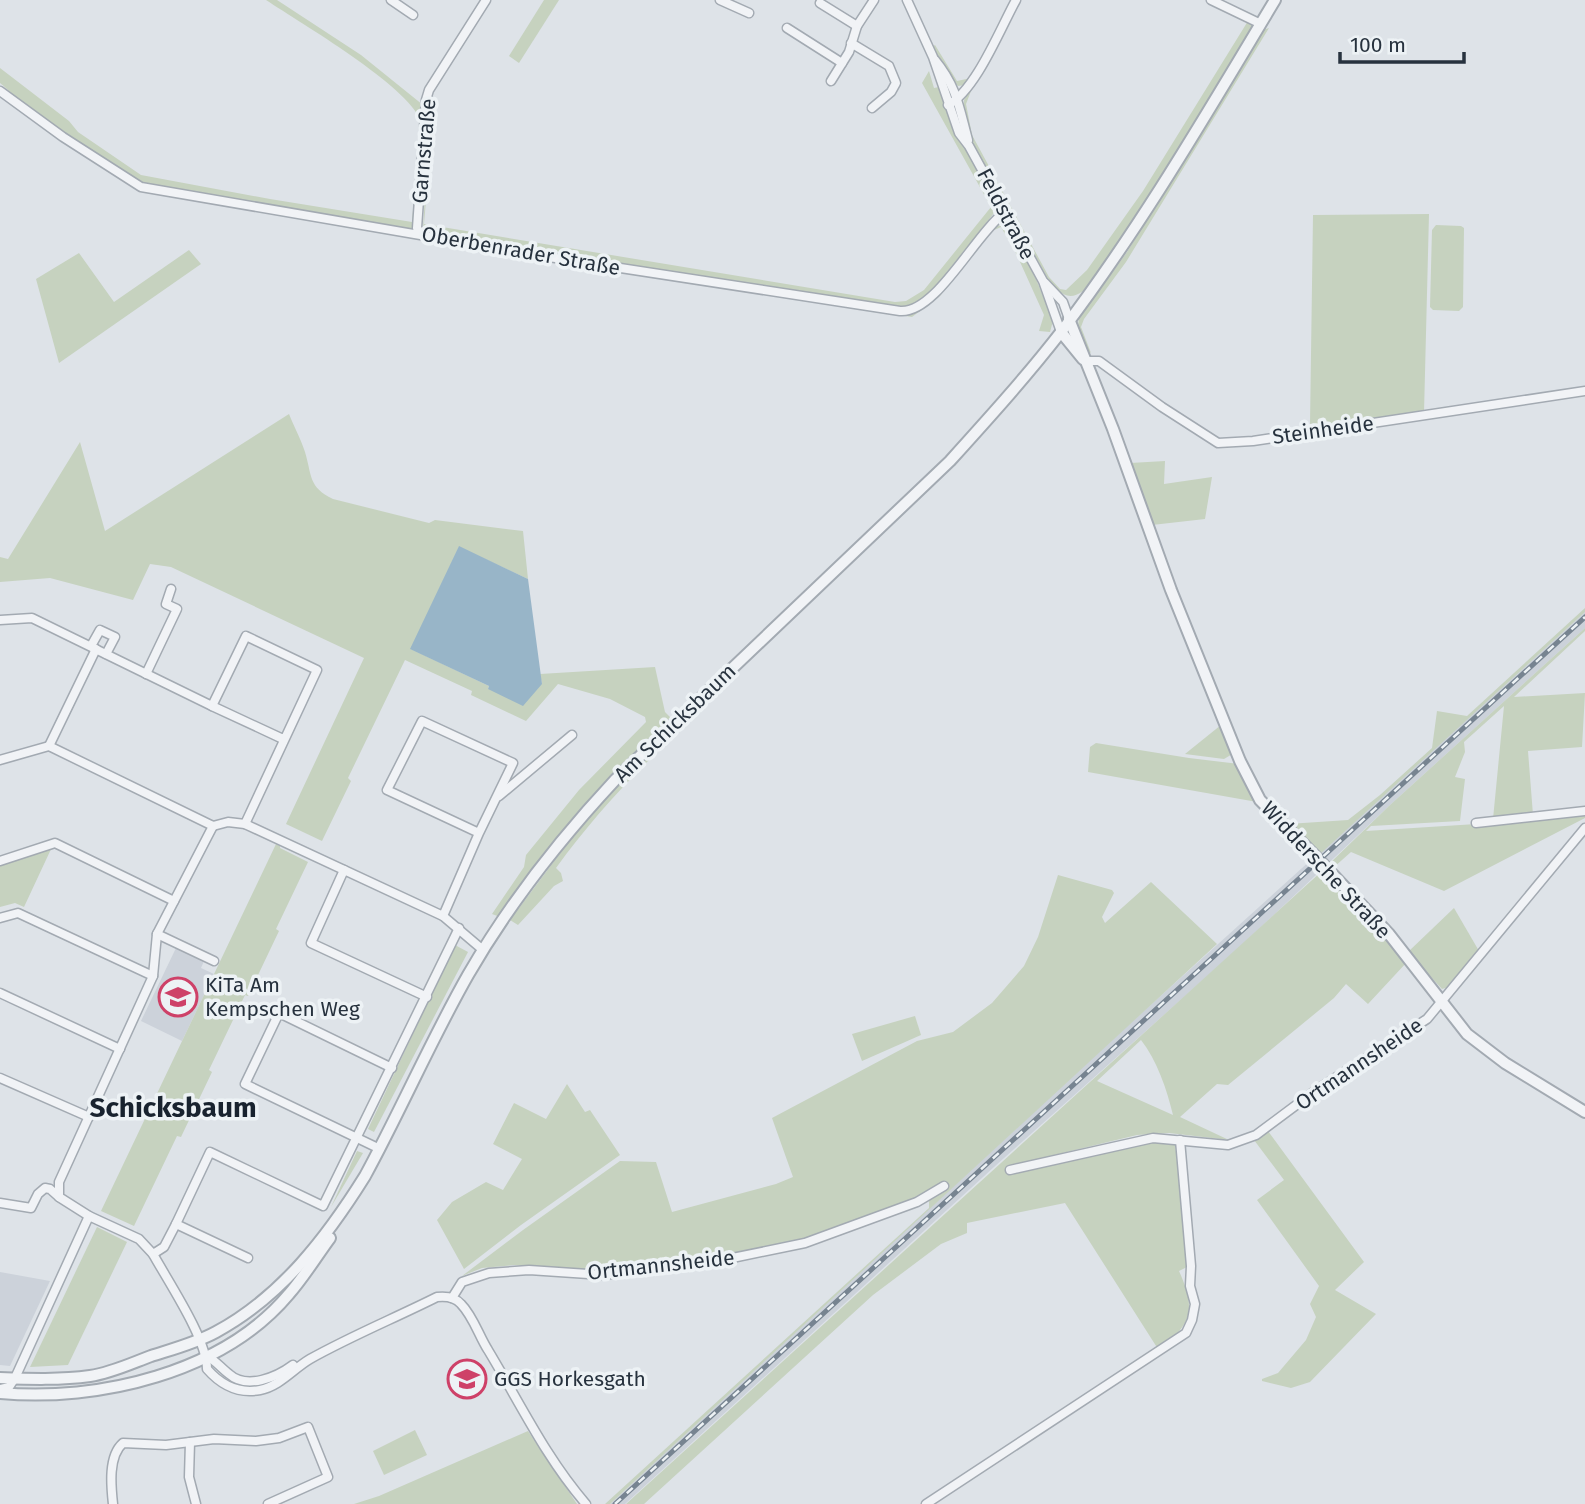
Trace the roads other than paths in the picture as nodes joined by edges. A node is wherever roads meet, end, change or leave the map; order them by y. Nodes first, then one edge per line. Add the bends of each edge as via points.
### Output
1 (391, 0) edge
2 (486, 0) edge
3 (874, 0) edge
4 (907, 0) edge
5 (1016, 0) edge
6 (1210, 0) edge
7 (1275, 0) edge
8 (726, 1) edge
9 (820, 3) dead end
10 (749, 13) dead end
11 (413, 15) dead end
12 (1261, 24) junction
13 (857, 26) junction
14 (787, 28) dead end
15 (851, 43) junction
16 (933, 57) junction
17 (842, 63) junction
18 (831, 81) dead end
19 (0, 89) edge
20 (959, 99) junction
21 (948, 105) junction
22 (872, 108) dead end
23 (970, 146) junction
24 (1005, 212) junction
25 (421, 234) junction
26 (1042, 281) junction
27 (1069, 320) junction
28 (1061, 332) junction
29 (1085, 361) junction
30 (1585, 391) edge
31 (171, 589) dead end
32 (0, 620) edge
33 (94, 647) junction
34 (106, 654) junction
35 (146, 674) junction
36 (212, 706) junction
37 (572, 734) dead end
38 (283, 739) junction
39 (48, 746) junction
40 (0, 761) edge
41 (513, 763) junction
42 (530, 770) junction
43 (495, 799) junction
44 (1585, 811) edge
45 (1476, 822) dead end
46 (244, 824) junction
47 (213, 826) junction
48 (1585, 828) edge
49 (479, 833) junction
50 (0, 860) edge
51 (344, 870) junction
52 (174, 901) junction
53 (443, 916) junction
54 (0, 918) edge
55 (459, 928) junction
56 (157, 934) junction
57 (483, 950) junction
58 (215, 961) dead end
59 (153, 976) junction
60 (0, 993) edge
61 (426, 997) junction
62 (1441, 1003) junction
63 (120, 1049) junction
64 (392, 1068) junction
65 (0, 1078) edge
66 (1585, 1112) edge
67 (89, 1117) junction
68 (358, 1137) junction
69 (1180, 1140) junction
70 (380, 1149) junction
71 (1010, 1170) dead end
72 (365, 1176) junction
73 (944, 1186) dead end
74 (59, 1197) junction
75 (0, 1203) edge
76 (89, 1216) junction
77 (176, 1224) junction
78 (153, 1254) junction
79 (248, 1258) dead end
80 (452, 1298) junction
81 (199, 1340) junction
82 (207, 1356) junction
83 (307, 1361) junction
84 (0, 1378) edge
85 (15, 1378) junction
86 (0, 1391) edge
87 (190, 1442) junction
88 (113, 1504) edge
89 (196, 1504) edge
90 (268, 1504) edge
91 (586, 1504) edge
92 (926, 1504) edge

1 - 11 street
2 - 25 street, Garnstraße via 426,100 417,228
3 - 13 street
4 - 16 street, Feldstraße
5 - 20 street
6 - 12 street
7 - 12 street, Am Schicksbaum
8 - 10 street
9 - 13 street
12 - 27 street, Am Schicksbaum via 1142,217
13 - 15 street
14 - 17 street
15 - 17 street
15 - 22 street via 889,66 896,83
16 - 20 street, Feldstraße
16 - 21 street, Feldstraße
17 - 18 street
19 - 25 street, Oberbenrader Straße via 141,187
20 - 21 street
20 - 23 street, Feldstraße
21 - 23 street, Feldstraße
23 - 24 street, Feldstraße
24 - 25 street, Oberbenrader Straße via 934,296 905,312
24 - 26 street, Feldstraße
26 - 27 street, Feldstraße via 1063,302
26 - 28 street, Feldstraße
27 - 28 street, Am Schicksbaum
27 - 29 street, Widdersche Straße
28 - 29 street
28 - 57 street, Am Schicksbaum via 950,461 616,779 546,860
29 - 30 street, Steinheide via 1099,361 1218,443
29 - 62 street, Widdersche Straße via 1171,590 1260,800 1389,934
31 - 35 street via 166,604 177,609
32 - 33 street via 32,618
33 - 34 street
33 - 34 street via 100,630 115,637
33 - 39 street
34 - 35 street
35 - 36 street
36 - 38 street
36 - 38 street via 246,636 317,670
37 - 42 street
38 - 46 street
39 - 40 street
39 - 47 street
41 - 42 street
41 - 43 street
41 - 49 street via 422,720 387,790
42 - 43 street
43 - 49 street
44 - 45 street
46 - 47 street
46 - 51 street
47 - 52 street
48 - 62 street, Ortmannsheide
49 - 53 street
50 - 52 street via 55,843
51 - 53 street
51 - 61 street via 311,943
52 - 56 street
53 - 55 street
54 - 59 street via 18,914
55 - 57 street
55 - 61 street
56 - 58 street
56 - 59 street
57 - 70 street, Am Schicksbaum
59 - 63 street
60 - 63 street
61 - 64 street
62 - 66 street, Widdersche Straße via 1467,1034 1505,1063
62 - 69 street, Ortmannsheide via 1427,1018 1256,1135 1228,1145
63 - 67 street
64 - 68 street
64 - 68 street via 279,1013 245,1084
65 - 67 street
67 - 74 street via 59,1182
68 - 70 street
68 - 77 street via 323,1206 210,1152
69 - 71 street, Ortmannsheide via 1139,1140
69 - 92 street via 1195,1304 1186,1333
70 - 72 street, Am Schicksbaum
72 - 81 street, Am Schicksbaum via 285,1280 247,1313
72 - 82 street, Am Schicksbaum via 349,1212 289,1294 247,1331
73 - 80 street, Ortmannsheide via 917,1202 805,1243 713,1262 603,1275 529,1270 489,1273 461,1282
74 - 75 street via 45,1188 31,1208
74 - 76 street
76 - 78 street via 139,1239
76 - 85 street
77 - 78 street via 164,1247
77 - 79 street
78 - 81 street
80 - 83 street, Ortmannsheide via 437,1297
80 - 91 street via 466,1309 547,1452
81 - 82 street
81 - 85 street, Am Schicksbaum via 93,1376
82 - 83 street via 242,1380 272,1377
82 - 83 street via 207,1369 215,1379 241,1390 275,1385
82 - 86 street, Am Schicksbaum via 121,1387 30,1396
84 - 85 street, Am Schicksbaum
85 - 86 street
87 - 88 street via 122,1443 113,1467
87 - 89 street via 189,1477
87 - 90 street via 256,1441 308,1427 328,1477

